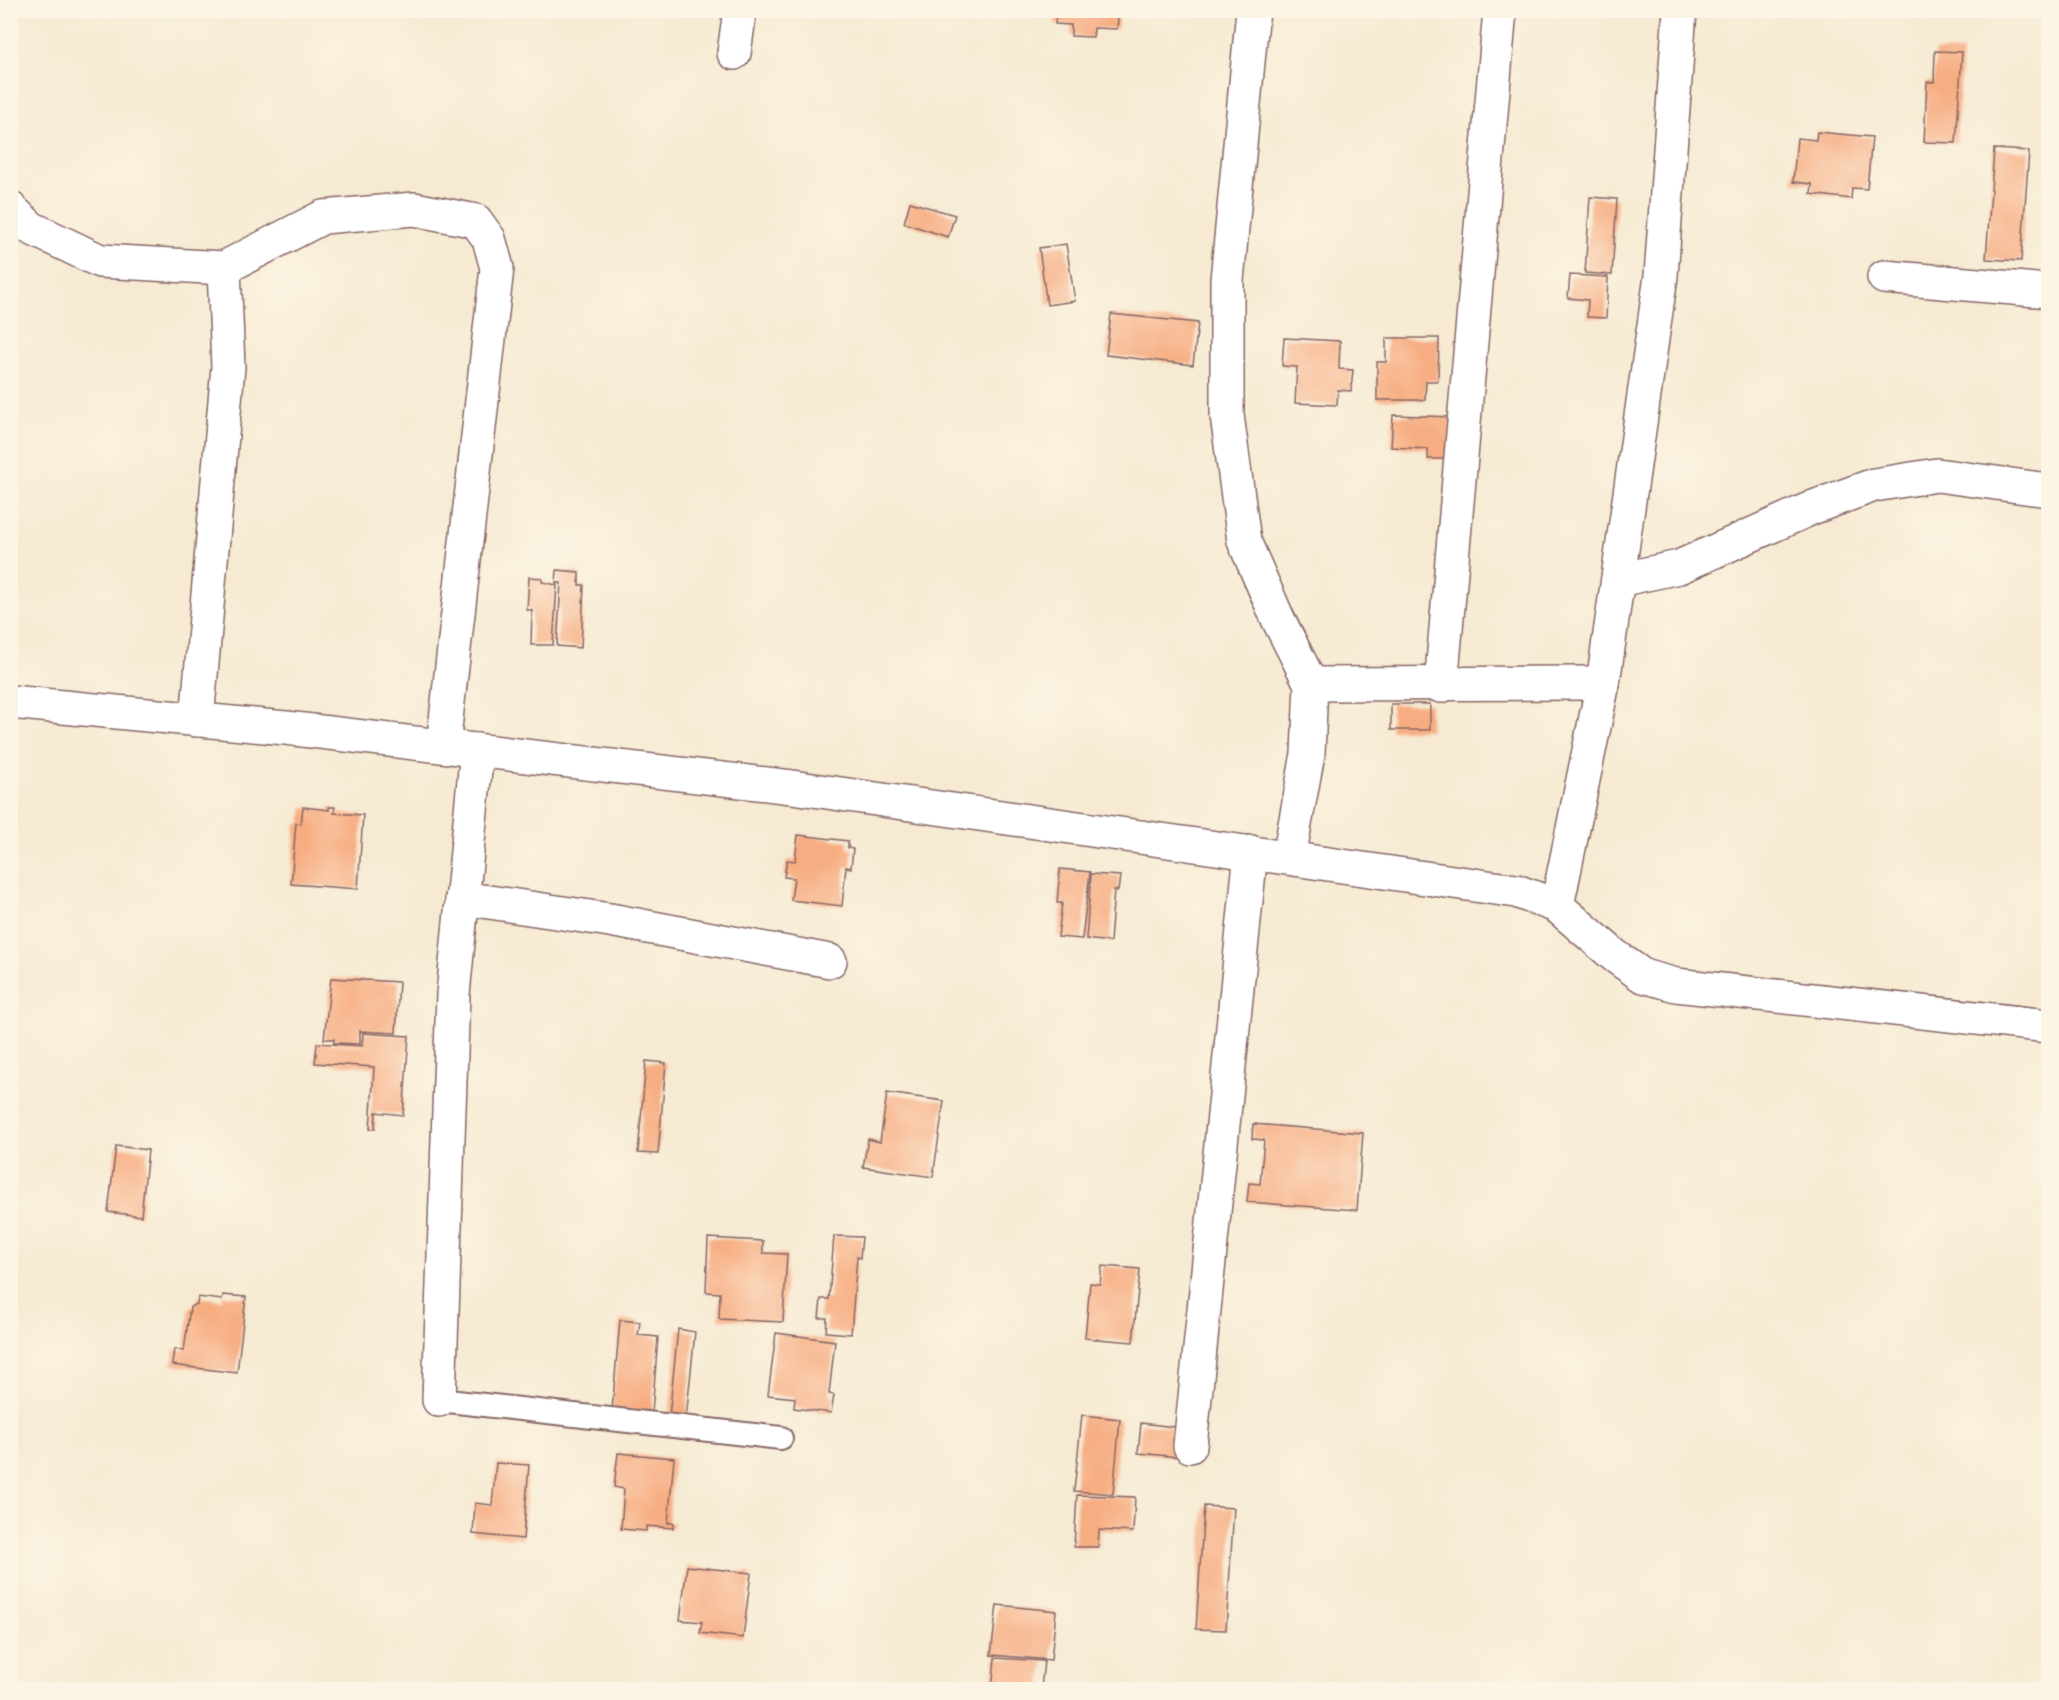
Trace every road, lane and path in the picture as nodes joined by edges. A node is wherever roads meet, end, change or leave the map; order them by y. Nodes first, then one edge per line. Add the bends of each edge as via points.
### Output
1 (740, 10) edge
2 (1253, 10) edge
3 (1500, 10) edge
4 (1680, 10) edge
5 (734, 53) dead end
6 (10, 208) edge
7 (224, 268) junction
8 (1884, 278) dead end
9 (2049, 291) edge
10 (2049, 490) edge
11 (1618, 580) junction
12 (1311, 684) junction
13 (1603, 684) junction
14 (1441, 686) junction
15 (10, 702) edge
16 (197, 720) junction
17 (443, 746) junction
18 (477, 750) junction
19 (1251, 852) junction
20 (1289, 857) junction
21 (462, 898) junction
22 (1557, 906) junction
23 (830, 961) dead end
24 (2049, 1026) edge
25 (439, 1400) joint
26 (781, 1438) dead end
27 (1190, 1446) dead end

1 - 5 street
2 - 12 street via 1227,280 1227,415 1244,541
3 - 14 street
4 - 11 street via 1661,276
6 - 7 street via 31,228 100,261
7 - 16 street via 228,367
7 - 17 street via 322,217 414,209 476,221 489,239 497,268
8 - 9 street
10 - 11 street via 1936,475 1874,485 1679,567
11 - 13 street
12 - 14 street
12 - 20 street via 1308,754
13 - 14 street
13 - 22 street
15 - 16 street
16 - 17 street
17 - 18 street
18 - 19 street via 792,787
18 - 21 street
19 - 20 street
19 - 27 street
20 - 22 street via 1516,891
21 - 23 street via 610,920
21 - 25 street via 453,994
22 - 24 street via 1643,976 1676,985
25 - 26 lane

